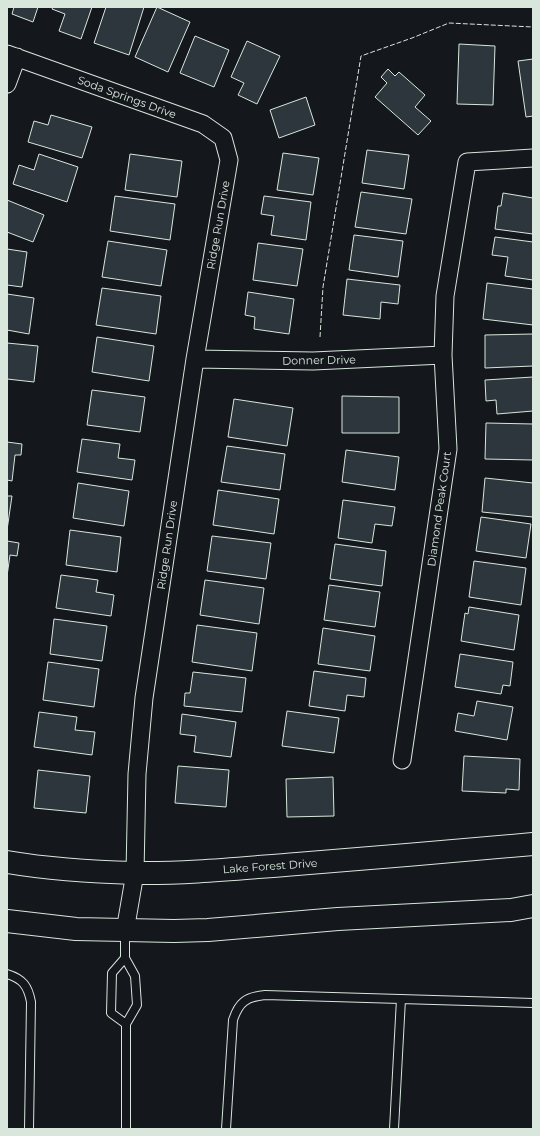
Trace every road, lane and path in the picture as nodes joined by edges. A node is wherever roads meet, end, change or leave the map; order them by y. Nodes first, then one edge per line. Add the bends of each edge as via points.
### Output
1 (12, 56) edge
2 (7, 84) edge
3 (533, 158) edge
4 (229, 160) joint
5 (443, 355) junction
6 (195, 359) junction
7 (402, 760) dead end
8 (533, 844) edge
9 (7, 862) edge
10 (135, 873) junction
11 (533, 906) edge
12 (7, 921) edge
13 (125, 931) junction
14 (125, 958) junction
15 (7, 974) edge
16 (401, 999) junction
17 (533, 1003) edge
18 (126, 1024) junction
19 (30, 1129) edge
20 (126, 1129) edge
21 (226, 1129) edge
22 (394, 1129) edge

1 - 2 street
1 - 4 street, Soda Springs Drive via 203,124 223,138
3 - 5 street, Diamond Peak Court via 467,162 445,296
4 - 6 street, Ridge Run Drive
5 - 6 street, Donner Drive via 313,361
5 - 7 street, Diamond Peak Court via 448,449
6 - 10 street, Ridge Run Drive via 144,698 137,774
8 - 10 main road, Lake Forest Drive via 201,872
9 - 10 main road, Lake Forest Drive via 44,868
10 - 13 street, Ridge Run Drive
11 - 13 main road via 511,910 338,919 208,930
12 - 13 main road via 76,929
13 - 14 lane
14 - 18 lane via 135,976 137,1005
14 - 18 lane via 112,973 111,1013
15 - 19 lane via 23,982 29,990 31,1002
16 - 17 lane
16 - 21 lane via 265,996 243,1001 233,1020
16 - 22 lane
18 - 20 lane

